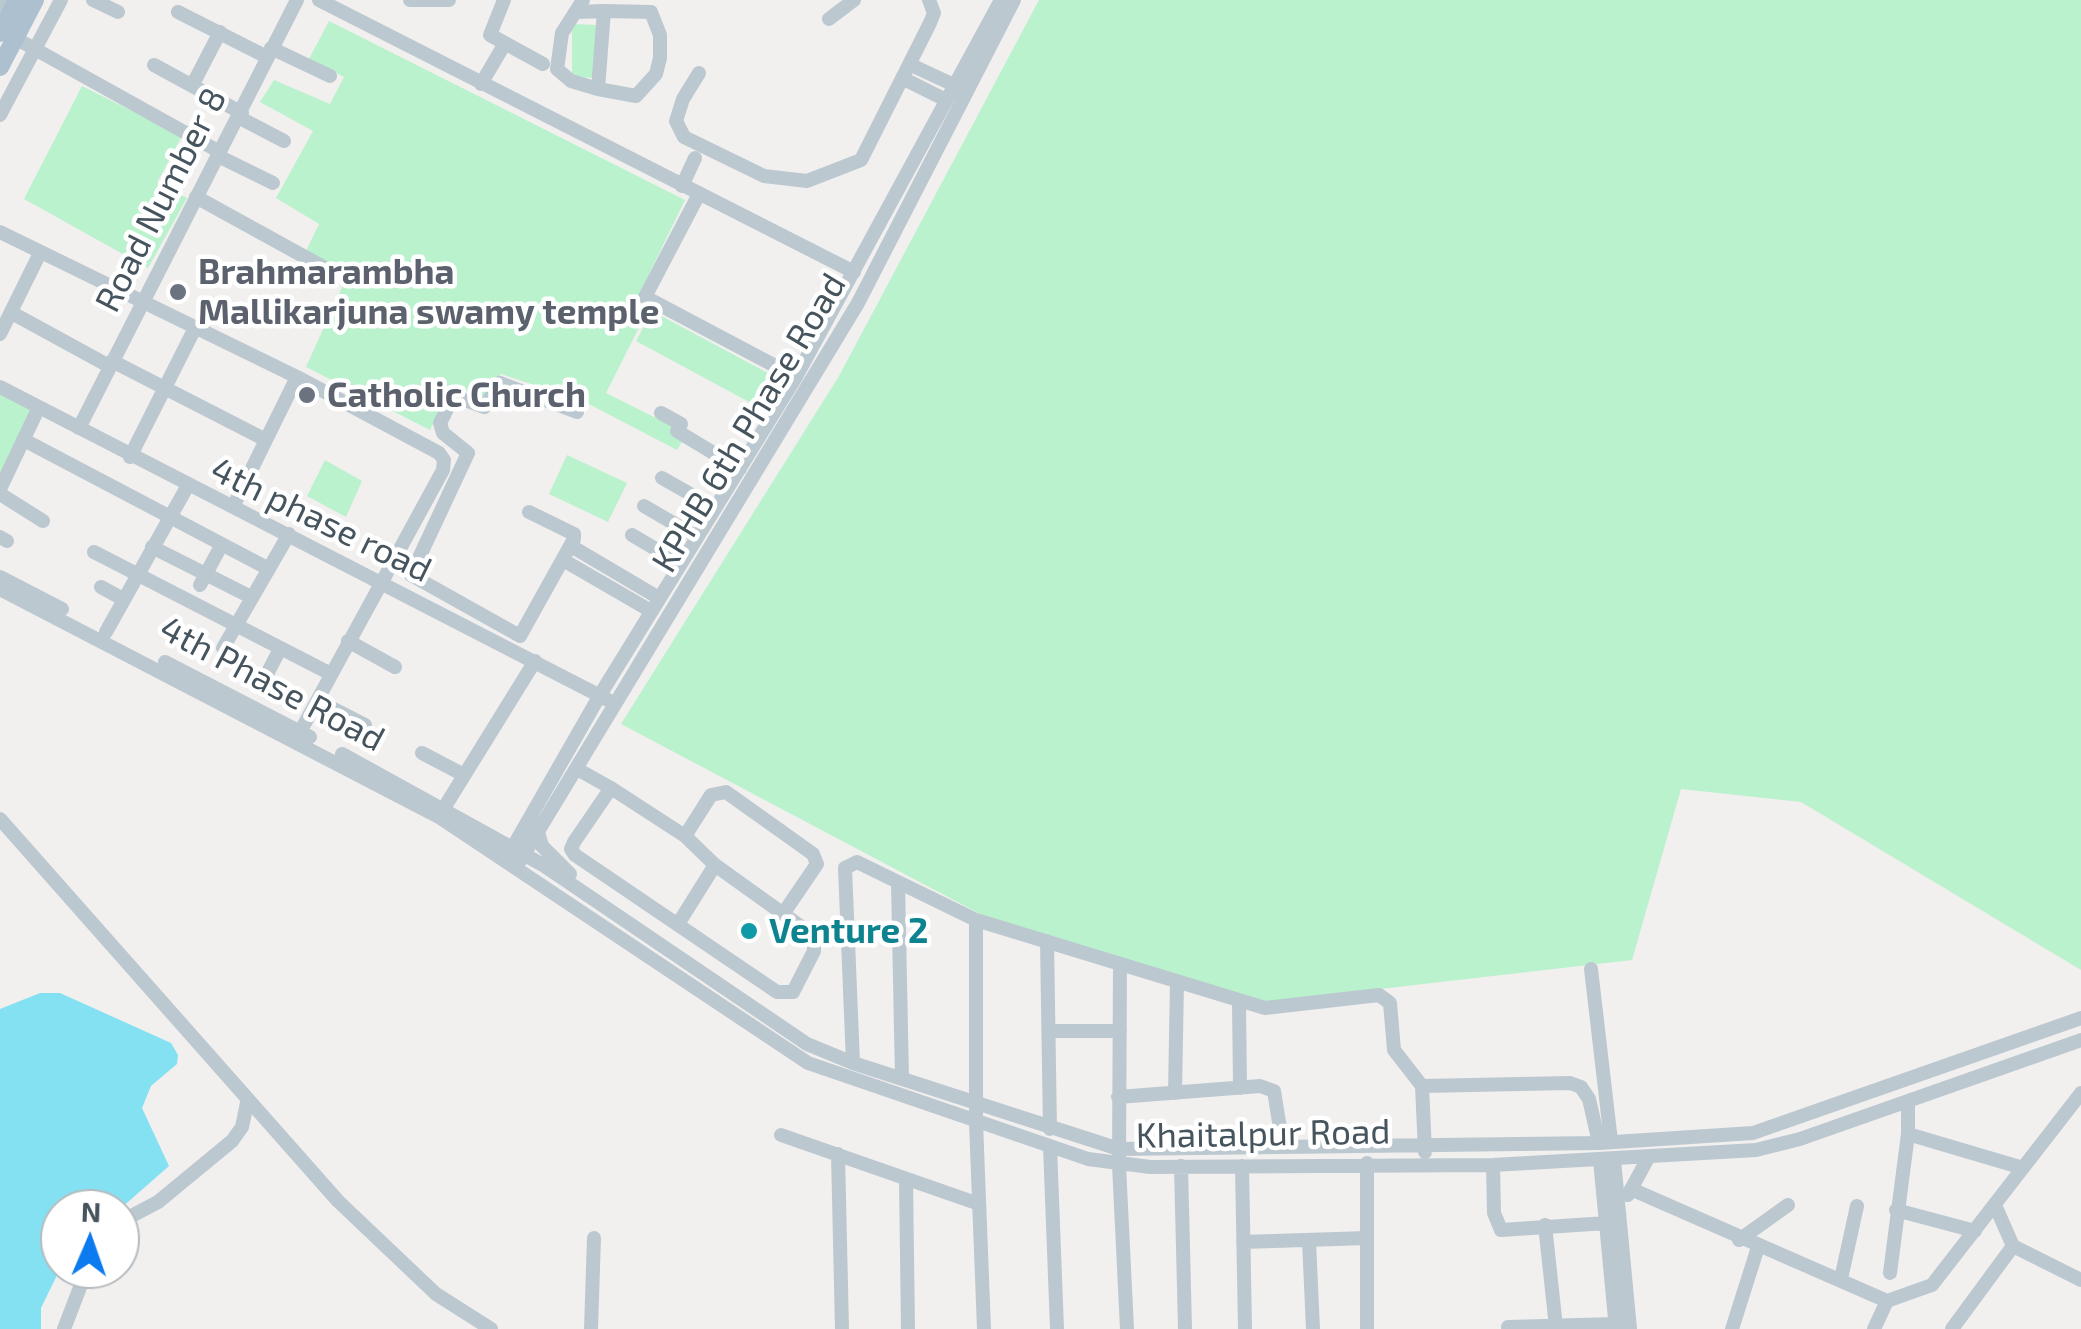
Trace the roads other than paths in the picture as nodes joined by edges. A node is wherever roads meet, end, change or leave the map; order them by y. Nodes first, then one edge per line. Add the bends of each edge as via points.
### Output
1 (7, 0) edge
2 (17, 0) edge
3 (35, 0) edge
4 (61, 0) edge
5 (94, 0) edge
6 (297, 0) edge
7 (319, 0) edge
8 (410, 0) edge
9 (448, 0) edge
10 (504, 0) edge
11 (854, 0) edge
12 (929, 0) edge
13 (1006, 3) edge
14 (580, 6) edge
15 (604, 11) junction
16 (118, 12) dead end
17 (178, 12) dead end
18 (0, 13) edge
19 (829, 19) dead end
20 (220, 32) junction
21 (7, 35) edge
22 (503, 46) junction
23 (33, 52) junction
24 (269, 52) junction
25 (543, 64) dead end
26 (154, 65) dead end
27 (0, 66) edge
28 (910, 70) junction
29 (698, 73) dead end
30 (330, 76) dead end
31 (481, 84) junction
32 (954, 85) junction
33 (192, 86) junction
34 (598, 89) junction
35 (946, 100) junction
36 (892, 103) junction
37 (0, 115) edge
38 (241, 115) junction
39 (284, 141) dead end
40 (219, 154) junction
41 (695, 158) dead end
42 (865, 174) dead end
43 (273, 184) dead end
44 (682, 186) junction
45 (699, 194) junction
46 (196, 197) junction
47 (0, 232) edge
48 (40, 253) junction
49 (854, 272) junction
50 (334, 273) dead end
51 (143, 302) junction
52 (12, 312) junction
53 (196, 328) junction
54 (0, 334) edge
55 (111, 363) junction
56 (297, 377) junction
57 (796, 377) junction
58 (0, 387) edge
59 (167, 389) junction
60 (39, 407) junction
61 (576, 412) dead end
62 (661, 414) dead end
63 (79, 428) junction
64 (24, 440) junction
65 (266, 440) junction
66 (130, 457) junction
67 (740, 469) junction
68 (662, 478) dead end
69 (186, 486) junction
70 (0, 492) edge
71 (234, 505) junction
72 (644, 506) dead end
73 (715, 508) junction
74 (529, 512) dead end
75 (168, 518) junction
76 (43, 521) dead end
77 (289, 534) junction
78 (632, 535) dead end
79 (697, 537) junction
80 (221, 546) junction
81 (152, 547) junction
82 (94, 552) dead end
83 (567, 553) junction
84 (681, 564) junction
85 (268, 568) junction
86 (138, 573) junction
87 (0, 577) edge
88 (203, 580) junction
89 (380, 582) junction
90 (100, 587) dead end
91 (0, 588) edge
92 (251, 597) junction
93 (124, 600) junction
94 (655, 605) junction
95 (235, 626) junction
96 (106, 632) junction
97 (348, 641) junction
98 (223, 648) dead end
99 (280, 649) junction
100 (536, 661) junction
101 (395, 667) dead end
102 (331, 674) junction
103 (266, 676) dead end
104 (600, 695) junction
105 (318, 701) junction
106 (616, 704) junction
107 (365, 725) dead end
108 (300, 732) junction
109 (422, 753) dead end
110 (577, 769) junction
111 (464, 776) junction
112 (611, 788) junction
113 (444, 808) junction
114 (0, 819) edge
115 (538, 832) junction
116 (686, 836) junction
117 (515, 856) junction
118 (716, 865) junction
119 (898, 882) junction
120 (582, 892) junction
121 (785, 911) junction
122 (976, 920) junction
123 (678, 924) junction
124 (1047, 942) junction
125 (1120, 965) junction
126 (1591, 969) dead end
127 (1176, 982) junction
128 (1239, 1000) junction
129 (2081, 1018) edge
130 (1049, 1031) junction
131 (1120, 1031) junction
132 (2081, 1040) edge
133 (853, 1063) junction
134 (902, 1079) junction
135 (1422, 1086) junction
136 (1240, 1088) junction
137 (1175, 1093) junction
138 (2081, 1093) edge
139 (1118, 1097) junction
140 (1908, 1101) junction
141 (247, 1103) junction
142 (976, 1104) junction
143 (976, 1122) junction
144 (1050, 1129) junction
145 (1908, 1134) junction
146 (782, 1136) dead end
147 (1605, 1142) junction
148 (1050, 1146) junction
149 (1425, 1146) junction
150 (1119, 1148) junction
151 (1282, 1148) junction
152 (838, 1154) junction
153 (1648, 1158) junction
154 (1607, 1160) junction
155 (1426, 1162) junction
156 (1367, 1163) junction
157 (1119, 1165) junction
158 (1493, 1165) junction
159 (1182, 1166) junction
160 (1242, 1166) junction
161 (2023, 1168) junction
162 (906, 1180) junction
163 (1631, 1188) junction
164 (979, 1204) junction
165 (1788, 1205) dead end
166 (1995, 1205) junction
167 (1857, 1206) dead end
168 (1896, 1210) junction
169 (140, 1211) edge
170 (1612, 1218) junction
171 (1545, 1225) junction
172 (1975, 1231) junction
173 (594, 1238) dead end
174 (1367, 1238) junction
175 (1309, 1240) junction
176 (1739, 1240) junction
177 (1243, 1242) junction
178 (2012, 1246) junction
179 (1758, 1247) junction
180 (1890, 1274) dead end
181 (1841, 1279) junction
182 (2081, 1280) edge
183 (79, 1289) edge
184 (1887, 1301) junction
185 (1556, 1326) edge
186 (1508, 1327) edge
187 (1620, 1327) edge
188 (64, 1329) edge
189 (490, 1329) edge
190 (591, 1329) edge
191 (842, 1329) edge
192 (908, 1329) edge
193 (984, 1329) edge
194 (1056, 1329) edge
195 (1126, 1329) edge
196 (1186, 1329) edge
197 (1245, 1329) edge
198 (1313, 1329) edge
199 (1367, 1329) edge
200 (1732, 1329) edge
201 (1874, 1329) edge
202 (1952, 1329) edge

1 - 18 street
2 - 21 main road
3 - 21 main road
4 - 23 street
5 - 16 street
6 - 24 street, Road Number 8
7 - 31 street
8 - 9 street
10 - 22 street via 490,35
11 - 19 street
12 - 28 street via 934,12
13 - 32 street, KPHB 6th Phase Road
13 - 106 street, KPHB 6th Phase Road via 858,303
14 - 15 street
14 - 34 street via 562,33 557,69
15 - 34 street
15 - 34 street via 651,12 660,58 656,74 636,96
17 - 20 street
20 - 24 street
20 - 33 street
21 - 23 street
21 - 27 main road
22 - 25 street
22 - 31 street
23 - 37 street
23 - 40 street
24 - 30 street
24 - 38 street, Road Number 8
26 - 33 street
28 - 32 street
28 - 35 street
28 - 36 street
29 - 36 street via 683,98 677,128 764,176 807,181 861,160
31 - 44 street
32 - 35 street, KPHB 6th Phase Road
33 - 38 street
35 - 49 street, KPHB 6th Phase Road
36 - 42 street via 895,114
38 - 39 street
38 - 40 street, Road Number 8
40 - 43 street
40 - 46 street, Road Number 8
41 - 44 street
44 - 45 street
45 - 49 street
45 - 57 street via 645,296
46 - 50 street
46 - 51 street, Road Number 8
47 - 48 street
48 - 51 street
48 - 52 street
49 - 57 street, KPHB 6th Phase Road
51 - 53 street
51 - 55 street, Road Number 8
52 - 54 street
52 - 55 street
53 - 56 street
53 - 59 street
55 - 59 street
55 - 63 street, Road Number 8
56 - 65 street
56 - 89 street via 438,453 444,470
57 - 67 street, KPHB 6th Phase Road
58 - 60 street, 4th phase road
59 - 65 street
59 - 66 street
60 - 63 street, 4th phase road
60 - 64 street
61 - 83 street via 500,383 484,407 451,400 440,423 443,433 468,453 411,575 520,636
62 - 67 street
63 - 66 street, 4th phase road
64 - 70 street
64 - 75 street
65 - 71 street
66 - 69 street, 4th phase road
67 - 73 street, KPHB 6th Phase Road
68 - 73 street
69 - 71 street, 4th phase road
69 - 75 street
70 - 76 street
71 - 77 street, 4th phase road
72 - 79 street
73 - 79 street, KPHB 6th Phase Road
74 - 83 street via 574,534
75 - 80 street
75 - 81 street
77 - 85 street
77 - 89 street, 4th phase road
78 - 84 street
79 - 84 street, KPHB 6th Phase Road
80 - 85 street
80 - 88 street
81 - 86 street
81 - 88 street
82 - 86 street
83 - 94 street
84 - 94 street, KPHB 6th Phase Road
85 - 92 street
86 - 93 street
86 - 95 street
87 - 96 street, 4th Phase Road
88 - 92 street
89 - 97 street
89 - 100 street, 4th phase road
90 - 93 street
91 - 117 street, 4th Phase Road
92 - 95 street
93 - 96 street
94 - 104 street, KPHB 6th Phase Road
95 - 98 street
95 - 99 street
96 - 108 street, 4th Phase Road
97 - 101 street
97 - 102 street
99 - 102 street
99 - 103 street
100 - 104 street, 4th phase road
100 - 111 street
102 - 105 street
104 - 106 street, 4th phase road
104 - 117 street, KPHB 6th Phase Road
105 - 107 street
105 - 108 street
106 - 110 street, KPHB 6th Phase Road
108 - 113 street, 4th Phase Road
109 - 111 street
110 - 112 street
110 - 115 street, KPHB 6th Phase Road
111 - 113 street
112 - 116 street
112 - 123 street via 571,849
113 - 117 street, 4th Phase Road
114 - 141 street
115 - 117 street, KPHB 6th Phase Road
115 - 120 street via 542,846
116 - 118 street
116 - 121 street via 711,794 726,792 814,854 817,864
117 - 120 street, Khaitalpur Road
117 - 143 street, Khaitalpur Road via 775,1045
118 - 121 street
118 - 123 street
119 - 122 street
119 - 133 street via 857,862 846,868
119 - 134 street
120 - 133 street, Khaitalpur Road via 778,1026
121 - 123 street via 815,944 785,995
122 - 124 street
122 - 142 street
124 - 125 street
124 - 130 street
125 - 127 street
125 - 131 street
126 - 147 street
127 - 128 street
127 - 137 street
128 - 135 street via 1264,1008 1379,996 1390,1003 1394,1050
128 - 136 street
129 - 147 street, Khaitalpur Road via 1754,1133
130 - 131 street
130 - 144 street
131 - 139 street
132 - 140 street, Khaitalpur Road
133 - 134 street, Khaitalpur Road
134 - 142 street, Khaitalpur Road
135 - 147 street via 1570,1083 1589,1099
135 - 149 street
136 - 137 street
136 - 151 street via 1274,1091
137 - 139 street
138 - 161 street
139 - 150 street
140 - 145 street
140 - 153 street, Khaitalpur Road via 1756,1150
141 - 169 street via 232,1141
141 - 189 street via 436,1294
142 - 143 street
142 - 144 street, Khaitalpur Road
143 - 148 street, Khaitalpur Road
143 - 164 street
144 - 150 street, Khaitalpur Road
145 - 161 street
145 - 168 street
146 - 152 street
147 - 149 street, Khaitalpur Road
148 - 157 street, Khaitalpur Road
148 - 194 street
149 - 151 street, Khaitalpur Road
149 - 155 street
150 - 151 street, Khaitalpur Road
150 - 157 street
152 - 162 street
152 - 191 street
153 - 154 street, Khaitalpur Road
153 - 163 street
154 - 158 street, Khaitalpur Road
154 - 170 street
155 - 156 street, Khaitalpur Road
155 - 158 street, Khaitalpur Road
156 - 160 street, Khaitalpur Road
156 - 174 street
157 - 159 street, Khaitalpur Road
157 - 195 street
158 - 171 street via 1496,1224 1509,1232
159 - 160 street, Khaitalpur Road
159 - 196 street
160 - 177 street
161 - 166 street
162 - 164 street
162 - 192 street
163 - 170 street
163 - 176 street
164 - 193 street
165 - 176 street
166 - 172 street
166 - 178 street
167 - 181 street
168 - 172 street
168 - 180 street
170 - 171 street
170 - 187 street
171 - 185 street
172 - 184 street via 1932,1286
173 - 190 street
174 - 175 street
174 - 199 street
175 - 177 street
175 - 198 street
176 - 179 street
177 - 197 street
178 - 182 street
178 - 202 street
179 - 181 street
179 - 200 street
181 - 184 street
183 - 188 street
184 - 201 street
185 - 186 street
185 - 187 street

